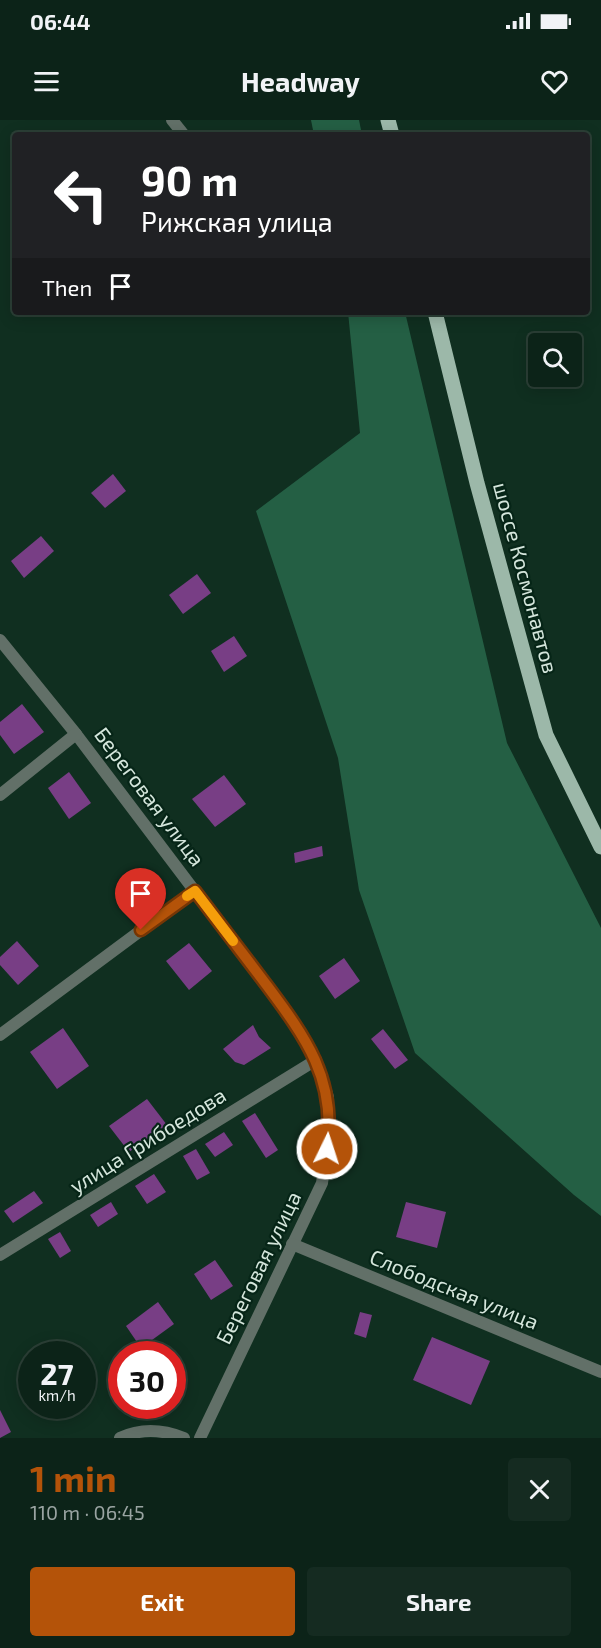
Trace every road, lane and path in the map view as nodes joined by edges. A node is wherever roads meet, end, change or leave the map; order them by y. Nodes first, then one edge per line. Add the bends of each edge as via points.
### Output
1 (172, 120) edge
2 (182, 132) edge
3 (436, 315) edge
4 (0, 640) edge
5 (76, 734) junction
6 (0, 795) edge
7 (601, 846) edge
8 (195, 891) junction
9 (0, 1035) edge
10 (316, 1060) junction
11 (292, 1244) junction
12 (0, 1255) edge
13 (601, 1372) edge
14 (120, 1438) edge
15 (184, 1438) edge
16 (200, 1438) edge

1 - 2 street
3 - 7 main road, шоссе Космонавтов via 546,735
4 - 5 street, Береговая улица
5 - 6 street
5 - 8 street, Береговая улица
8 - 9 street
8 - 10 street, Береговая улица via 296,1025
10 - 11 street, Береговая улица via 328,1097 329,1133 322,1183
10 - 12 street, улица Грибоедова
11 - 13 street, Слободская улица
11 - 16 street, Береговая улица
14 - 15 street via 152,1431

